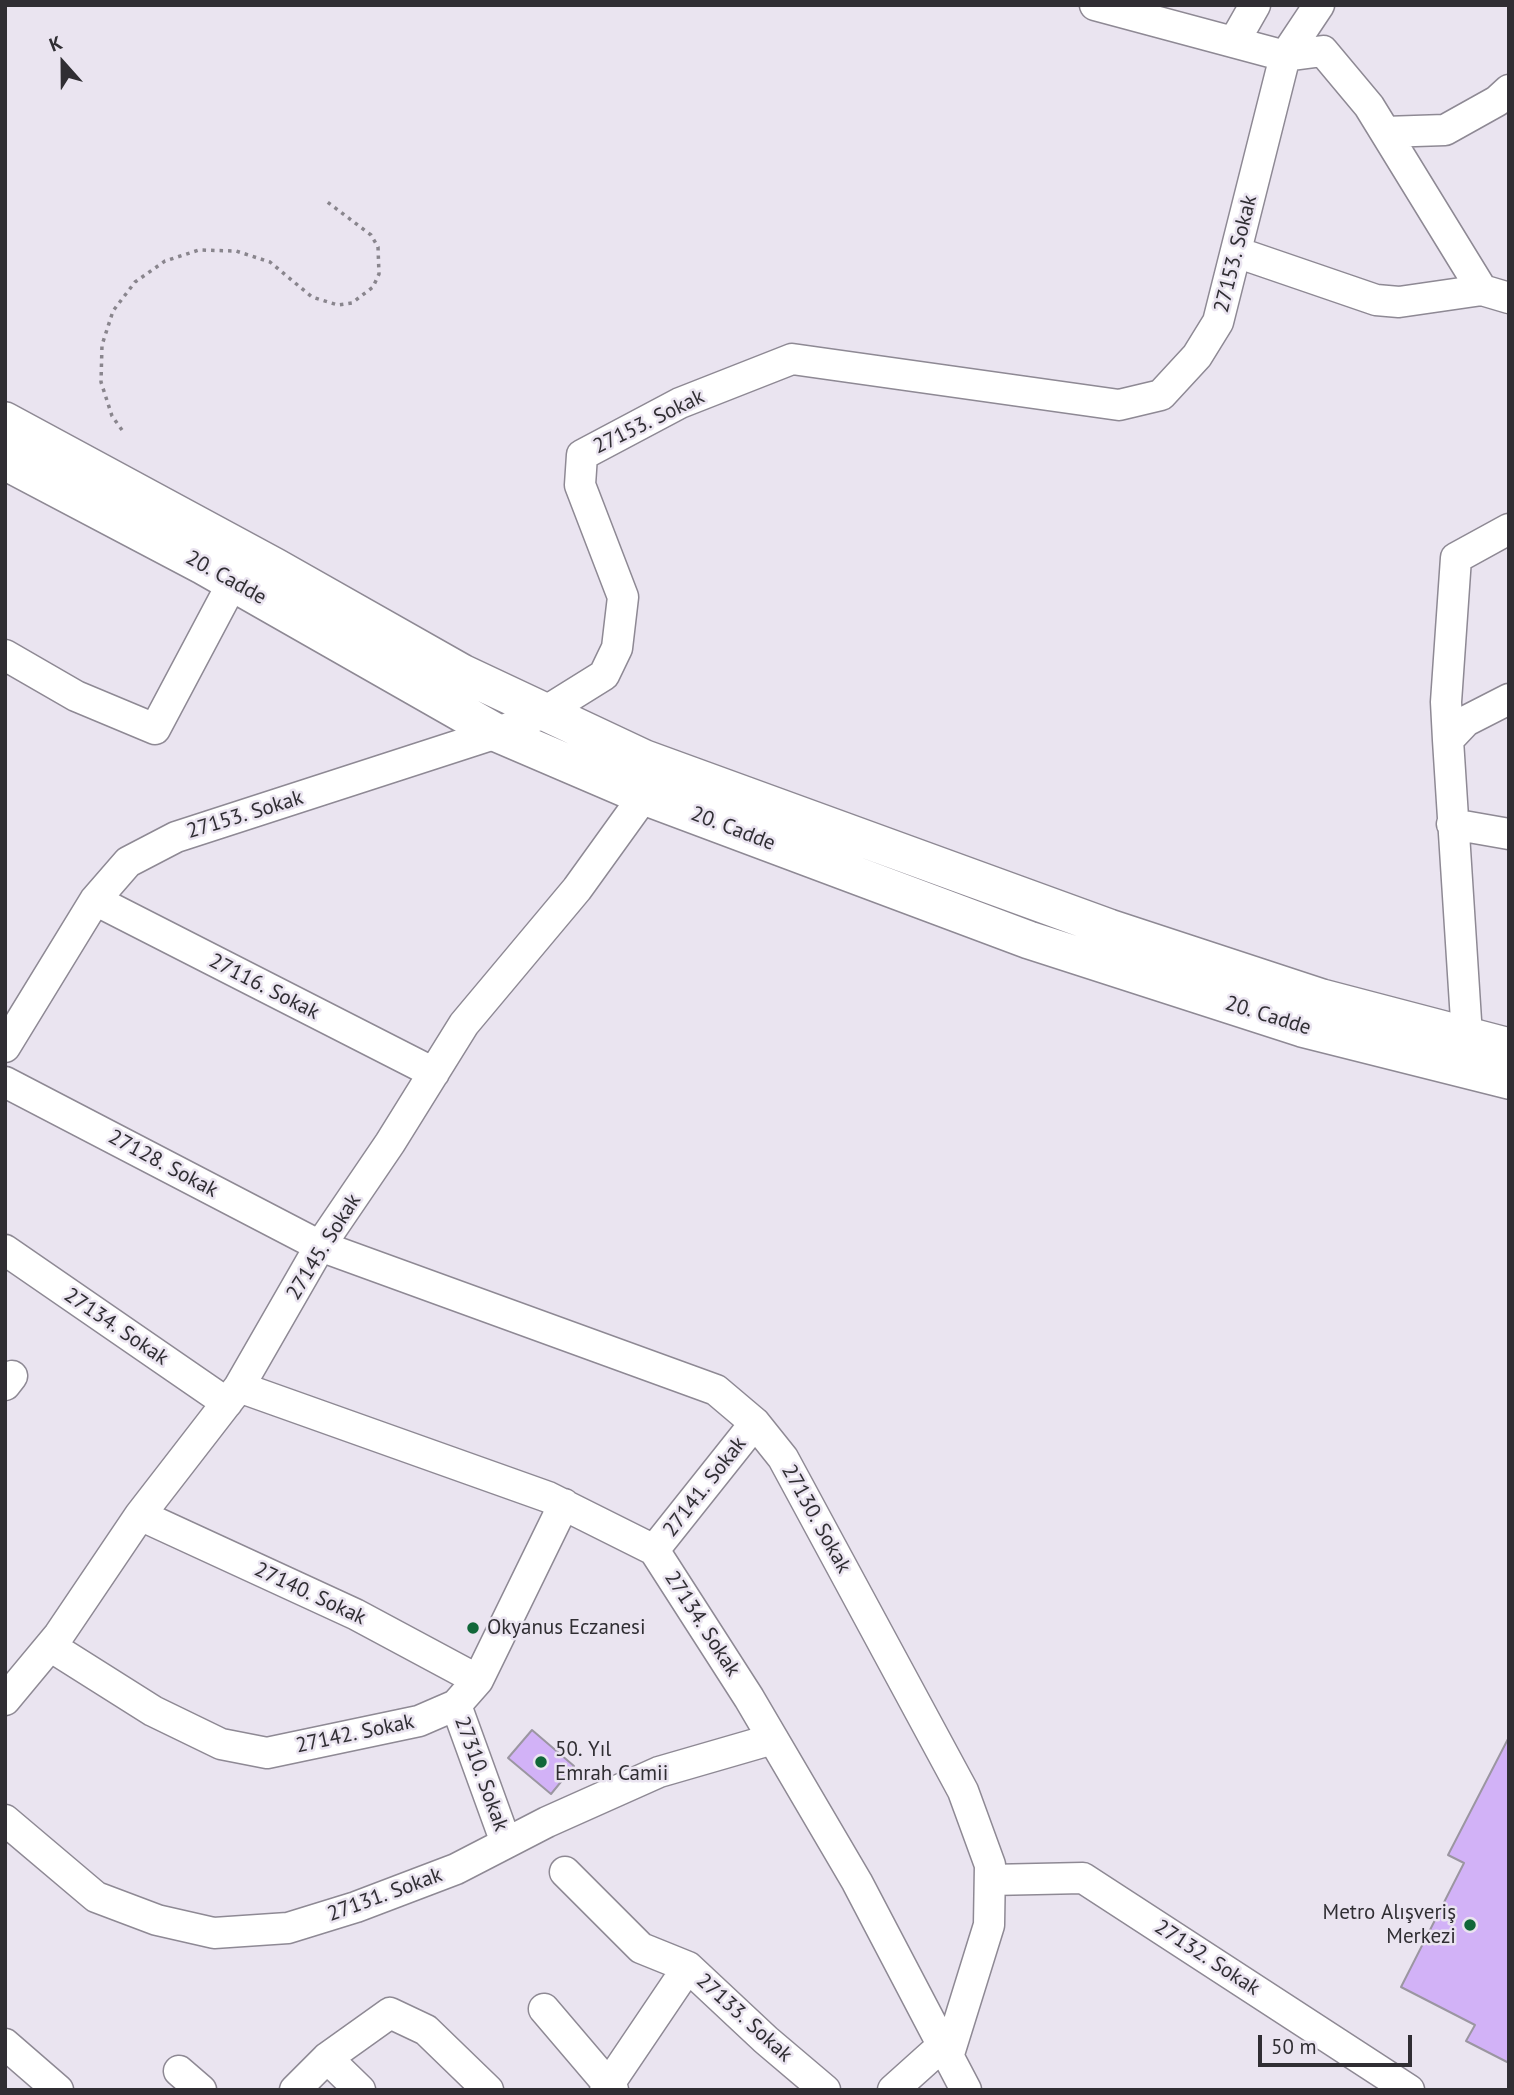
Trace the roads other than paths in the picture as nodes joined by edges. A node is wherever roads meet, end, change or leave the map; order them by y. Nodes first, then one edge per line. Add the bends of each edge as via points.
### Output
1 (1095, 5) edge
2 (1255, 5) edge
3 (1319, 5) edge
4 (1234, 42) junction
5 (1285, 56) junction
6 (1509, 90) edge
7 (1385, 132) junction
8 (1236, 252) junction
9 (1495, 294) edge
10 (5, 421) edge
11 (5, 461) edge
12 (1509, 529) edge
13 (233, 582) junction
14 (5, 655) edge
15 (1509, 699) edge
16 (543, 713) junction
17 (497, 733) junction
18 (1448, 740) junction
19 (644, 796) junction
20 (1452, 824) junction
21 (1509, 834) edge
22 (95, 900) junction
23 (1467, 1036) junction
24 (5, 1047) edge
25 (1509, 1047) edge
26 (434, 1073) junction
27 (1509, 1080) edge
28 (5, 1082) edge
29 (320, 1247) junction
30 (5, 1250) edge
31 (233, 1395) junction
32 (755, 1423) junction
33 (564, 1504) junction
34 (140, 1516) junction
35 (654, 1550) junction
36 (50, 1646) junction
37 (478, 1679) junction
38 (10, 1684) edge
39 (456, 1705) junction
40 (773, 1739) junction
41 (5, 1820) edge
42 (506, 1843) junction
43 (565, 1872) dead end
44 (990, 1880) junction
45 (688, 1967) junction
46 (544, 2009) dead end
47 (5, 2045) edge
48 (945, 2052) junction
49 (327, 2058) junction
50 (609, 2088) edge
51 (58, 2090) edge
52 (295, 2090) edge
53 (360, 2090) edge
54 (488, 2090) edge
55 (825, 2090) edge
56 (893, 2090) edge
57 (965, 2090) edge
58 (1409, 2090) edge

1 - 4 street
2 - 4 street
3 - 5 street, 27153. Sokak
4 - 5 street
5 - 7 street via 1323,51
5 - 8 street, 27153. Sokak
6 - 7 street via 1445,130
7 - 9 street
8 - 9 street via 1376,300
8 - 16 street, 27153. Sokak via 1218,322 1197,356 1161,395 1119,405 792,359 680,403 582,455 580,485 623,597 617,648 604,675
10 - 16 main road
11 - 13 main road, 20. Cadde
12 - 18 street via 1456,558
13 - 14 street via 155,730 76,696
13 - 17 main road, 20. Cadde
15 - 18 street via 1466,721
16 - 17 street, 27153. Sokak
16 - 23 main road via 645,759 1109,928 1322,998
17 - 19 main road, 20. Cadde
17 - 22 street, 27153. Sokak via 176,837 128,862
18 - 20 street
19 - 26 street, 27145. Sokak via 577,889 464,1024
19 - 27 main road, 20. Cadde via 1029,940 1302,1028
20 - 21 street
20 - 23 street
22 - 24 street, 27153. Sokak
22 - 26 street, 27116. Sokak
23 - 25 main road
26 - 29 street, 27145. Sokak
28 - 29 street, 27128. Sokak
29 - 31 street, 27145. Sokak
29 - 32 street, 27130. Sokak via 716,1390
30 - 31 street, 27134. Sokak
31 - 33 street, 27134. Sokak
31 - 34 street, 27145. Sokak
32 - 35 street, 27141. Sokak
32 - 44 street, 27130. Sokak via 783,1458 963,1791 990,1865
33 - 35 street, 27134. Sokak
33 - 37 street, 27142. Sokak
34 - 36 street, 27145. Sokak
34 - 37 street, 27140. Sokak via 355,1614
35 - 40 street, 27134. Sokak
36 - 38 street, 27145. Sokak
36 - 39 street, 27142. Sokak via 164,1717 221,1744 267,1753 419,1721
37 - 39 street, 27142. Sokak
39 - 42 street, 27310. Sokak
40 - 42 street, 27131. Sokak via 659,1772
40 - 48 street, 27134. Sokak via 857,1882
41 - 42 street, 27131. Sokak via 96,1897 157,1920 214,1933 300,1925 456,1868
43 - 45 street, 27133. Sokak via 641,1948
44 - 48 street, 27130. Sokak via 989,1925
44 - 58 street, 27132. Sokak via 1083,1878
45 - 50 street
45 - 55 street, 27133. Sokak
46 - 50 street
47 - 51 street
48 - 56 street
48 - 57 street, 27134. Sokak
49 - 52 street
49 - 53 street
49 - 54 street via 390,2013 426,2030

